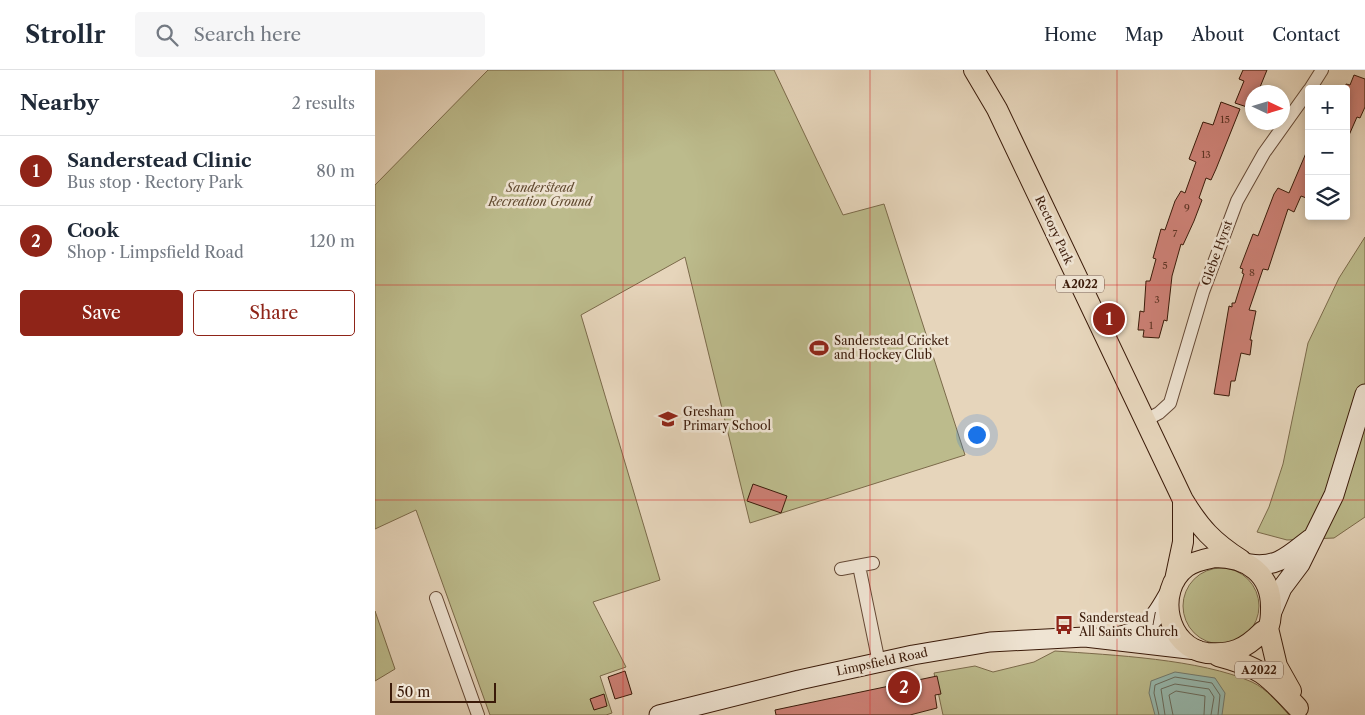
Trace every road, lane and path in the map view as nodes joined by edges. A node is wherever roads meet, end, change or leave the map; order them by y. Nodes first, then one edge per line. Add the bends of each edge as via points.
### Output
1 (974, 70) edge
2 (1322, 70) edge
3 (1312, 85) edge
4 (1305, 95) edge
5 (1365, 394) edge
6 (1145, 421) junction
7 (1183, 500) junction
8 (1315, 535) junction
9 (1245, 562) junction
10 (873, 563) dead end
11 (859, 566) junction
12 (841, 569) dead end
13 (1173, 586) junction
14 (436, 598) dead end
15 (1269, 621) junction
16 (1109, 639) junction
17 (1202, 652) junction
18 (879, 663) junction
19 (1301, 711) edge
20 (478, 715) edge
21 (659, 715) edge

1 - 6 main road, Rectory Park / A2022 via 997,109
2 - 3 street, Glebe Hyrst
4 - 6 street, Glebe Hyrst via 1247,180 1203,292 1170,403
5 - 8 main road via 1334,495
6 - 7 main road, Rectory Park / A2022
7 - 9 main road, Rectory Park / A2022 via 1206,534 1218,546
7 - 13 main road, Rectory Park / A2022 via 1183,542
8 - 9 main road via 1273,564
8 - 15 main road via 1300,564 1281,588
9 - 13 main road via 1225,557 1202,560 1186,567
9 - 15 main road via 1266,584 1270,594
10 - 11 street
11 - 12 street
11 - 18 street
13 - 16 main road, Limpsfield Road via 1155,618 1144,628 1134,634
13 - 17 main road via 1168,602 1174,629 1179,638
14 - 20 street
15 - 17 main road via 1244,648 1231,652
15 - 19 main road, A2022 via 1277,666
16 - 17 main road, Limpsfield Road
16 - 18 main road, Limpsfield Road via 1085,637 990,642
17 - 19 main road, A2022 via 1253,667 1267,676
18 - 21 main road, Limpsfield Road via 740,693

